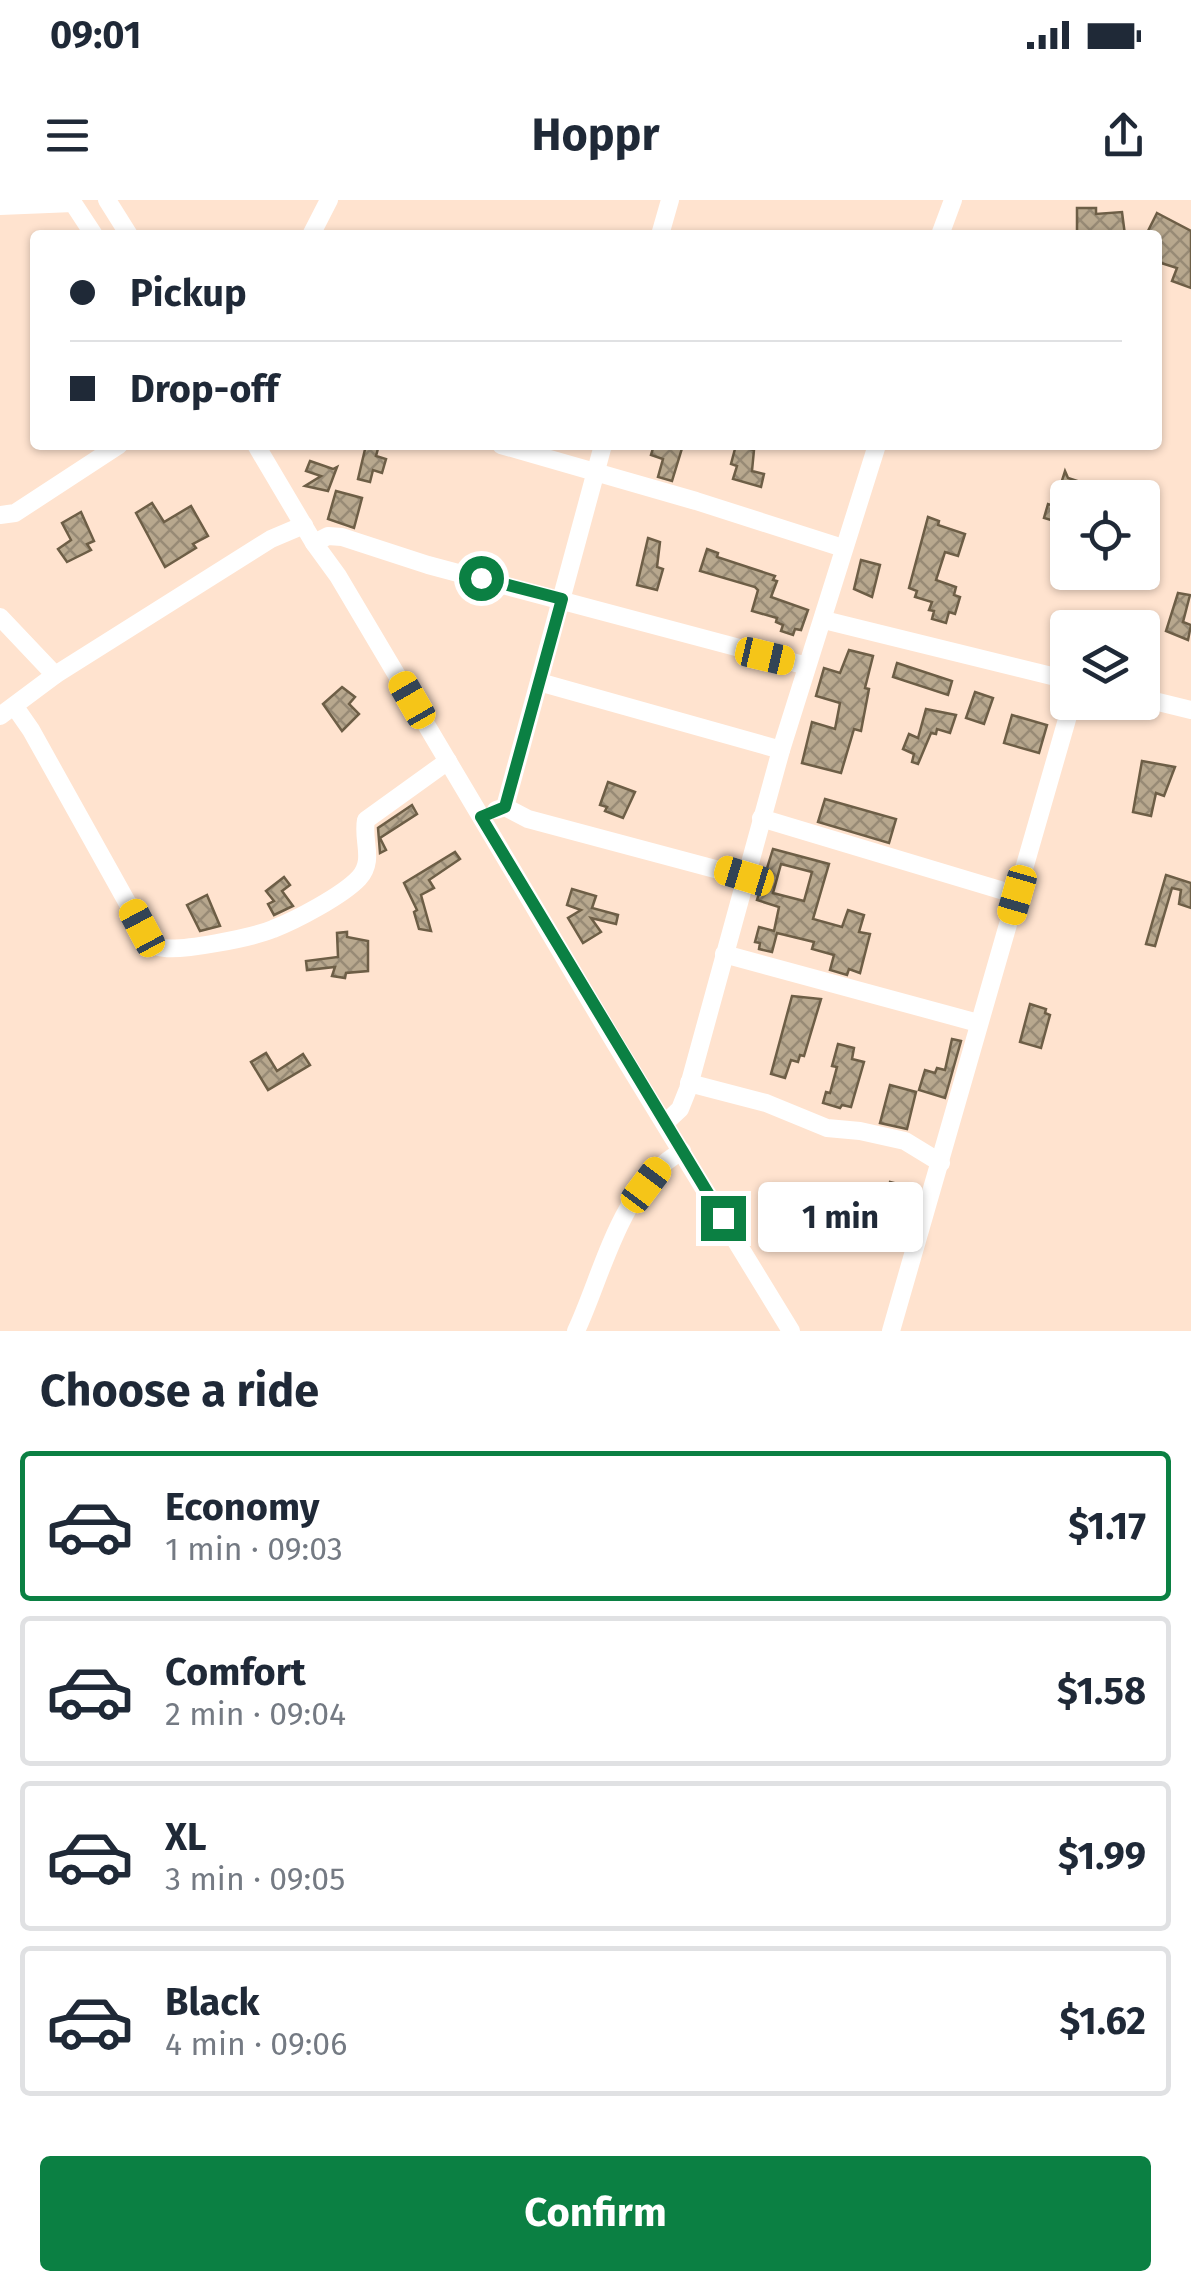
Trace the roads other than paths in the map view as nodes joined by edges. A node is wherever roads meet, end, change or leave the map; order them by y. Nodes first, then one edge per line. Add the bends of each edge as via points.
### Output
1 (107, 200) edge
2 (329, 200) edge
3 (670, 200) edge
4 (952, 200) edge
5 (0, 206) edge
6 (91, 230) edge
7 (126, 230) edge
8 (314, 230) edge
9 (661, 230) edge
10 (942, 230) edge
11 (111, 450) edge
12 (259, 450) edge
13 (519, 450) edge
14 (602, 450) edge
15 (875, 450) edge
16 (596, 473) junction
17 (0, 515) edge
18 (304, 526) junction
19 (314, 542) junction
20 (843, 548) junction
21 (562, 599) junction
22 (0, 617) edge
23 (824, 620) junction
24 (807, 666) junction
25 (56, 675) junction
26 (1050, 676) edge
27 (539, 682) junction
28 (1160, 702) edge
29 (1191, 710) edge
30 (7, 711) edge
31 (1067, 720) edge
32 (781, 750) junction
33 (448, 761) junction
34 (505, 807) junction
35 (481, 817) junction
36 (761, 818) junction
37 (744, 876) junction
38 (1017, 895) junction
39 (724, 954) junction
40 (978, 1023) junction
41 (690, 1083) junction
42 (665, 1123) junction
43 (682, 1151) junction
44 (940, 1164) junction
45 (576, 1331) edge
46 (791, 1331) edge
47 (891, 1331) edge

1 - 7 street
2 - 8 street
3 - 9 street
4 - 10 street
5 - 6 street via 70,202
11 - 17 street via 15,514
12 - 18 street
13 - 16 street
14 - 16 street
15 - 20 street
16 - 20 street
16 - 21 street
18 - 19 street
18 - 25 street via 271,539
19 - 21 street via 342,537
19 - 33 street
20 - 23 street
21 - 24 street
21 - 27 street
22 - 25 street
23 - 24 street
23 - 26 street
24 - 32 street
25 - 30 street
27 - 32 street
27 - 34 street
28 - 29 street
30 - 33 street via 32,730 158,947 267,932 346,888 367,864 370,815
31 - 38 street
32 - 36 street
33 - 35 street
34 - 35 street
34 - 37 street via 528,819
35 - 42 street
36 - 37 street
36 - 38 street
37 - 39 street
38 - 40 street
39 - 40 street
39 - 41 street
40 - 44 street
41 - 42 street via 680,1109
41 - 44 street via 826,1128 906,1142
42 - 43 street
43 - 45 street via 660,1166 621,1222
43 - 46 street
44 - 47 street

